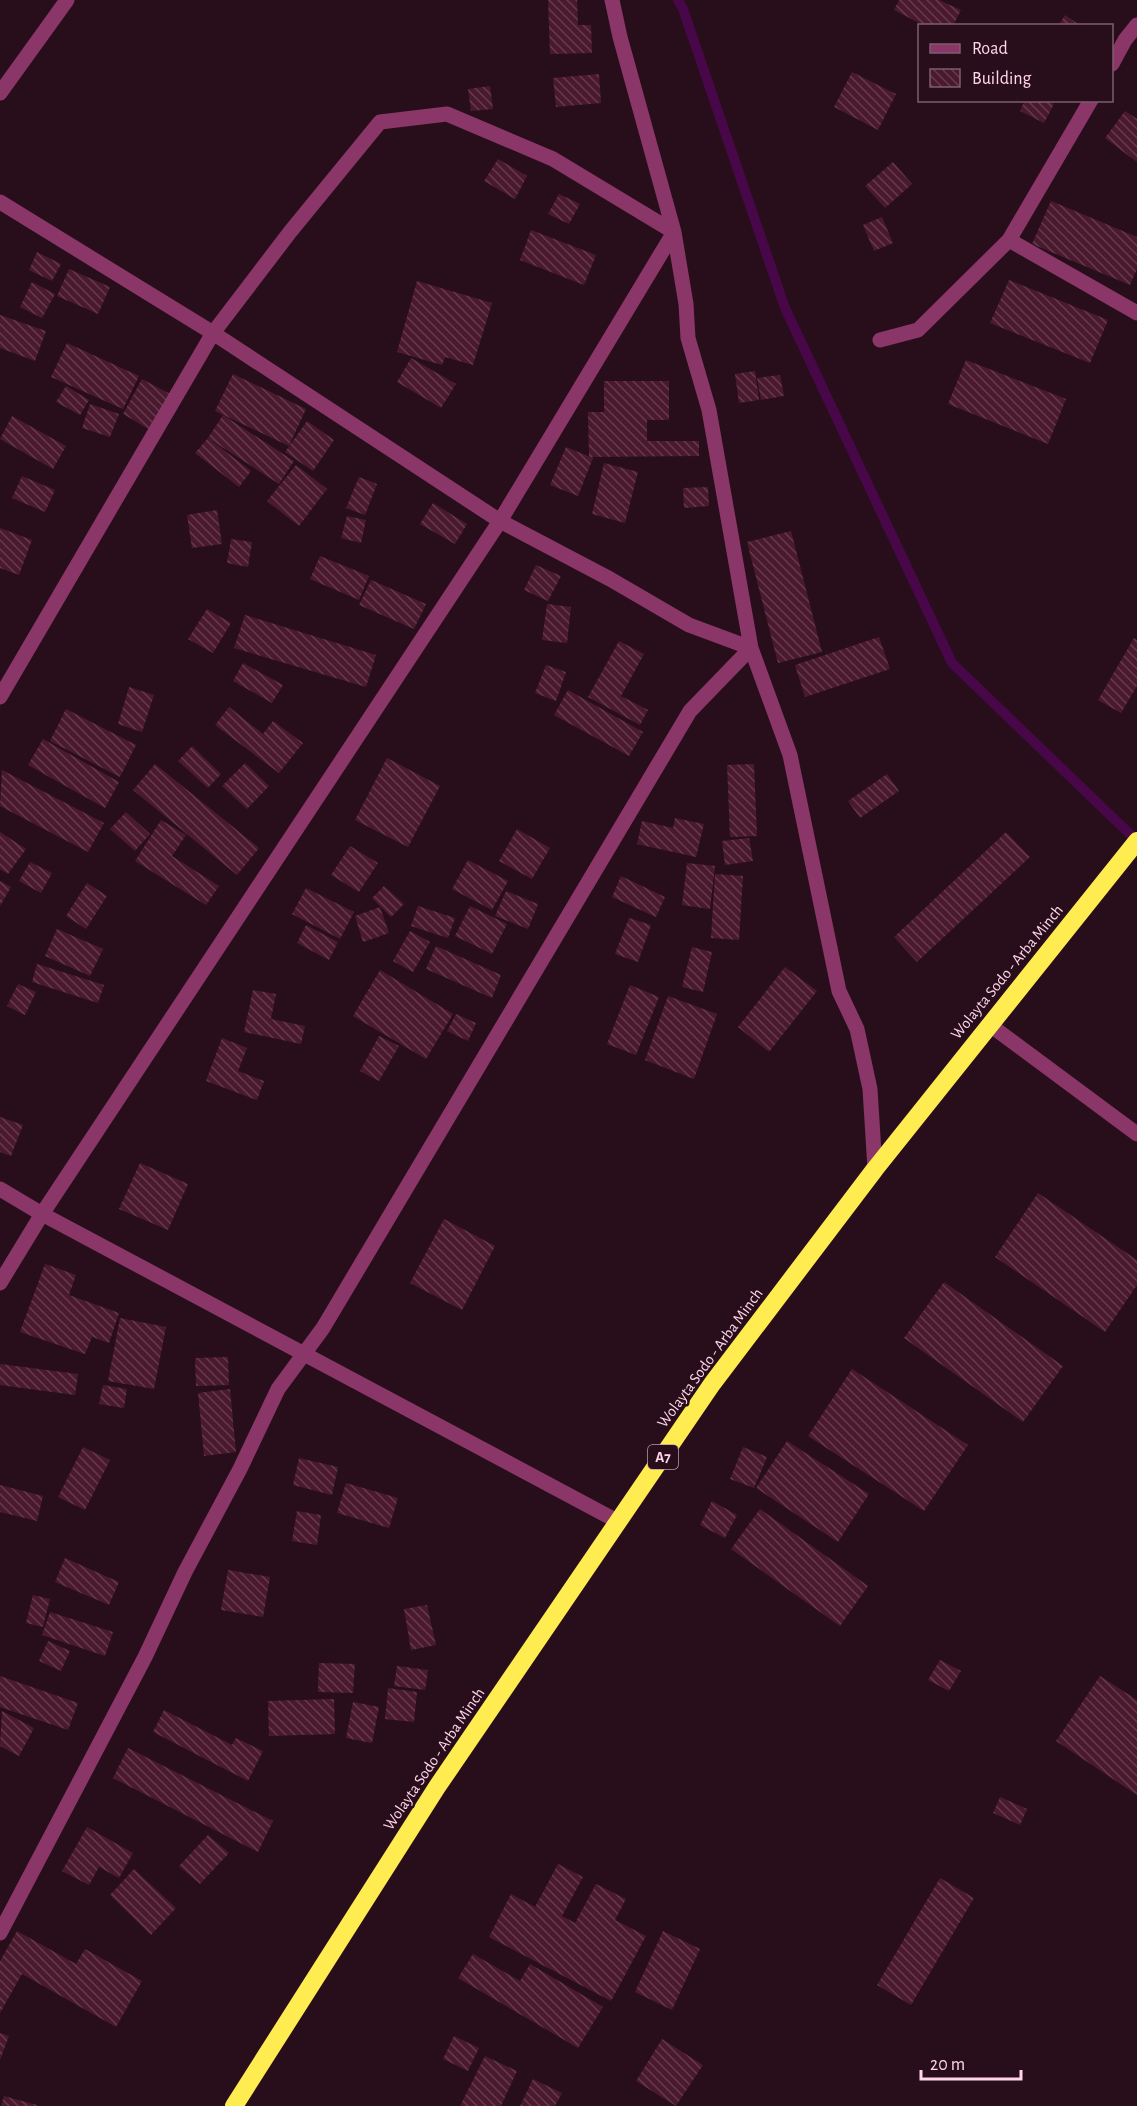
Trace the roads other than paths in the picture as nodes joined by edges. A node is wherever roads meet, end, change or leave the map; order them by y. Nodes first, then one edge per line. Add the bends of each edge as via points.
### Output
1 (67, 0) edge
2 (612, 0) edge
3 (1137, 25) edge
4 (1113, 62) edge
5 (0, 93) edge
6 (1090, 102) edge
7 (0, 202) edge
8 (674, 232) junction
9 (1009, 240) junction
10 (1137, 313) edge
11 (213, 333) junction
12 (880, 340) dead end
13 (500, 521) junction
14 (751, 648) junction
15 (0, 697) edge
16 (1137, 840) edge
17 (990, 1025) junction
18 (1137, 1134) edge
19 (875, 1169) junction
20 (0, 1189) edge
21 (42, 1214) junction
22 (0, 1283) edge
23 (303, 1354) junction
24 (619, 1522) junction
25 (0, 1933) edge
26 (234, 2106) edge

1 - 5 street
2 - 8 street
3 - 4 street
6 - 9 street
7 - 11 street
8 - 11 street via 553,159 447,114 380,122
8 - 13 street
8 - 14 street via 688,338 709,410
9 - 10 street
9 - 12 street via 918,330
11 - 13 street
11 - 15 street
13 - 14 street via 689,624
13 - 21 street
14 - 19 street via 790,755 839,992 857,1029 870,1089
14 - 23 street via 690,711 323,1328
16 - 17 highway, Wolayta Sodo - Arba Minch / A7
17 - 18 street
17 - 19 highway, Wolayta Sodo - Arba Minch / A7
19 - 24 highway, Wolayta Sodo - Arba Minch / A7 via 712,1384
20 - 21 street
21 - 22 street
21 - 23 street
23 - 24 street
23 - 25 street via 278,1389 145,1657
24 - 26 highway, Wolayta Sodo - Arba Minch / A7 via 437,1787

